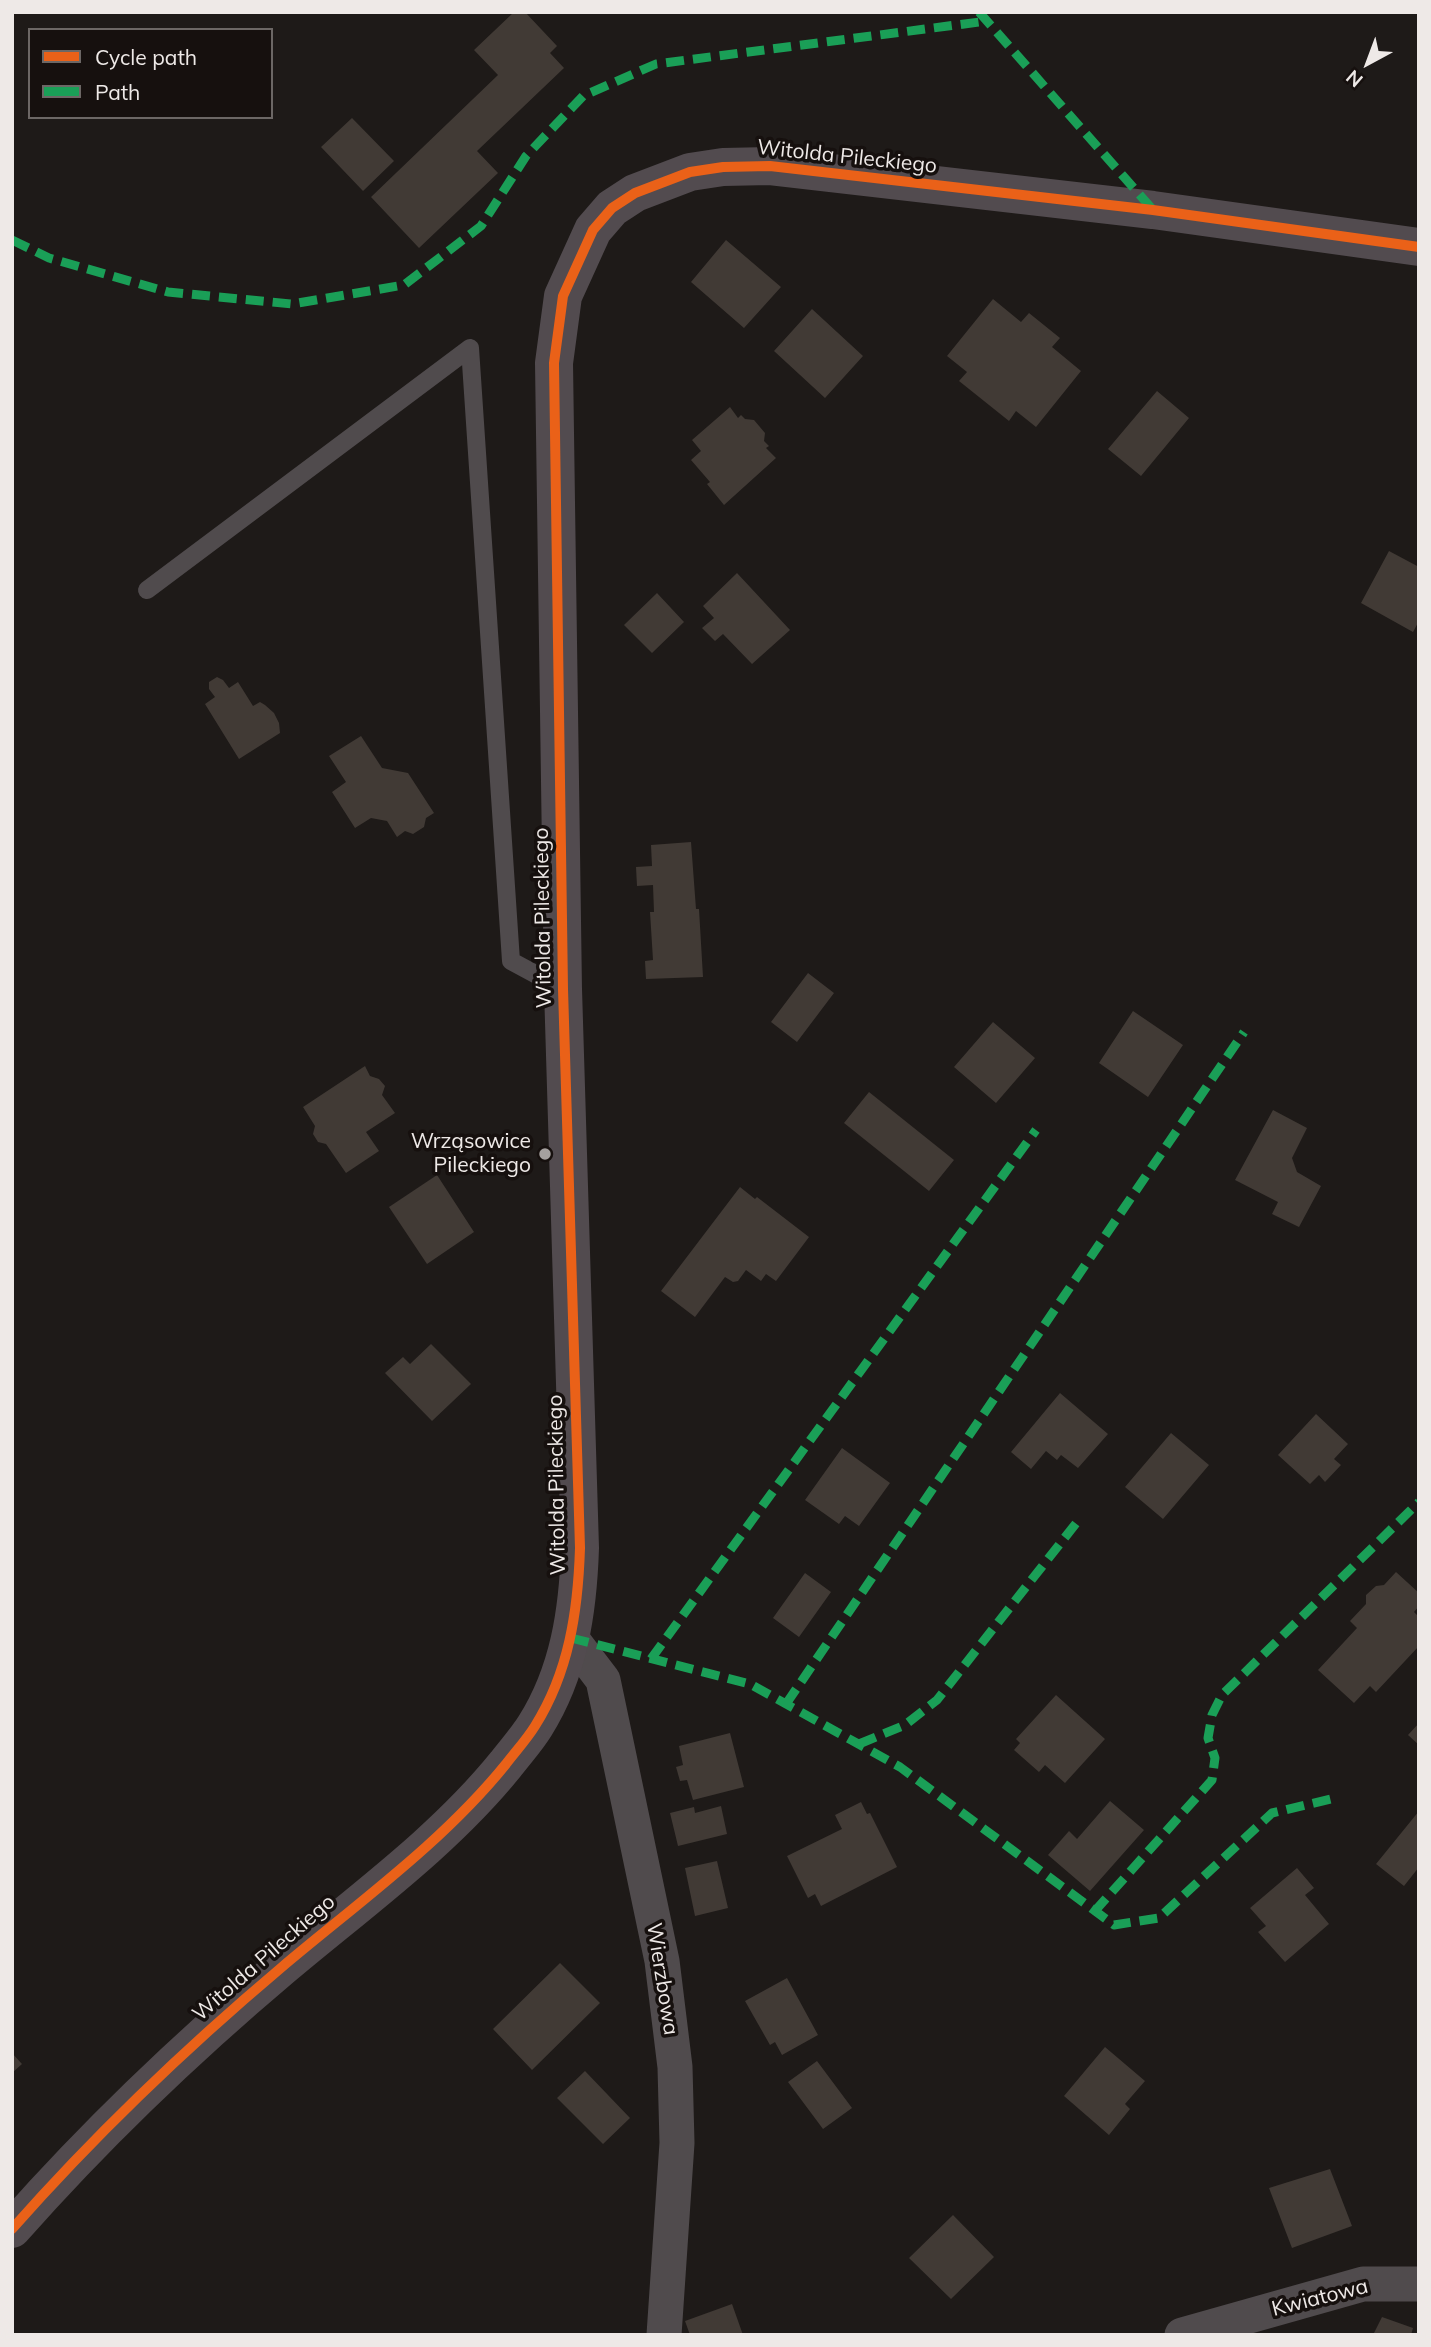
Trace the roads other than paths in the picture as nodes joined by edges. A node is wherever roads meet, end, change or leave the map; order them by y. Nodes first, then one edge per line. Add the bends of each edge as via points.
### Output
1 (1419, 247) edge
2 (147, 590) dead end
3 (563, 989) junction
4 (571, 1638) junction
5 (12, 2229) edge
6 (1419, 2284) edge
7 (664, 2335) edge
8 (1182, 2335) edge

1 - 3 street, Witolda Pileckiego via 1153,210 770,166 690,172 635,193 612,208 593,230 563,296 554,363
2 - 3 lane via 470,348 511,961
3 - 4 street, Witolda Pileckiego via 580,1548
4 - 5 street, Witolda Pileckiego via 560,1678 534,1728 483,1792 433,1840 215,2023 68,2165
4 - 7 street, Wierzbowa via 603,1680 662,1961 676,2067 677,2143
6 - 8 street, Kwiatowa via 1363,2284

